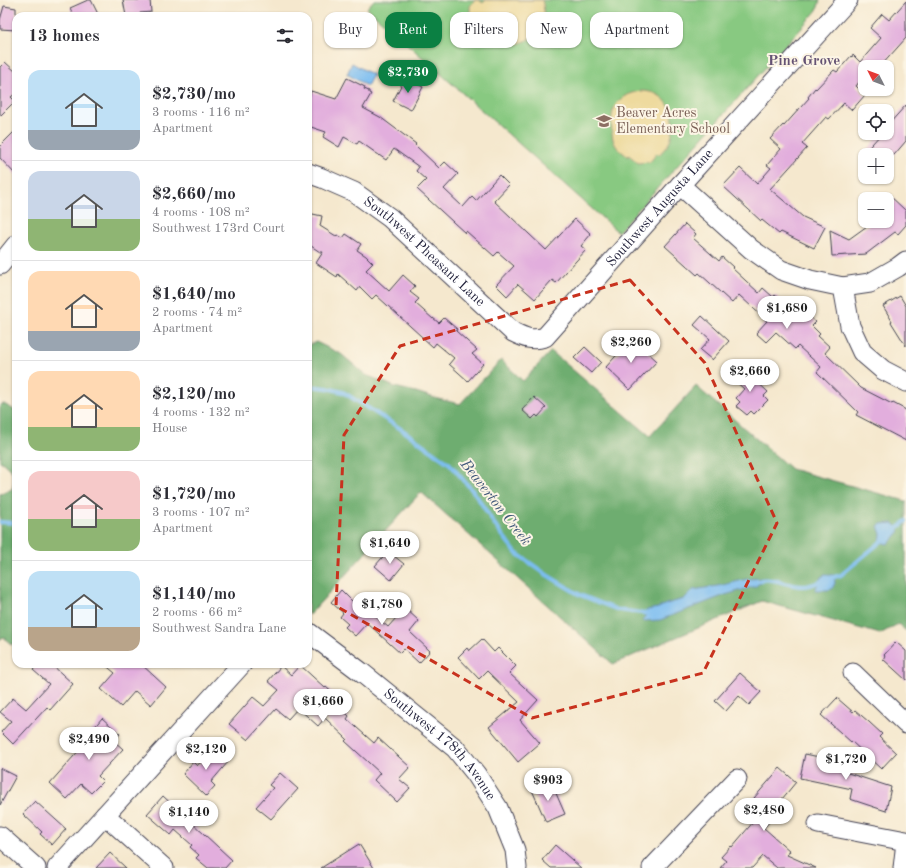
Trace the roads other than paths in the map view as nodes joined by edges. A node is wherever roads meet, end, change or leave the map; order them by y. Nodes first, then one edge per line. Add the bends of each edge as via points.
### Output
1 (848, 0) edge
2 (312, 174) edge
3 (680, 185) junction
4 (12, 250) edge
5 (906, 261) edge
6 (0, 264) edge
7 (843, 287) junction
8 (533, 339) joint
9 (906, 382) edge
10 (312, 635) edge
11 (238, 668) edge
12 (853, 673) dead end
13 (906, 724) edge
14 (738, 779) dead end
15 (105, 815) junction
16 (818, 824) dead end
17 (0, 836) edge
18 (906, 842) edge
19 (36, 868) edge
20 (57, 868) edge
21 (164, 868) edge
22 (517, 868) edge
23 (652, 868) edge
24 (903, 868) edge

1 - 3 street, Southwest Augusta Lane
2 - 8 street, Southwest Pheasant Lane via 354,192 390,218 513,332
3 - 7 street via 750,249 781,270
3 - 8 street, Southwest Augusta Lane via 545,336
4 - 6 street
5 - 7 street via 870,283
7 - 9 street via 850,326 862,352 883,370
10 - 22 street, Southwest 178th Avenue via 455,748 498,808 515,850
11 - 15 street
12 - 13 street
14 - 23 street
15 - 20 street
15 - 21 street
16 - 18 street
17 - 19 street
18 - 24 street

